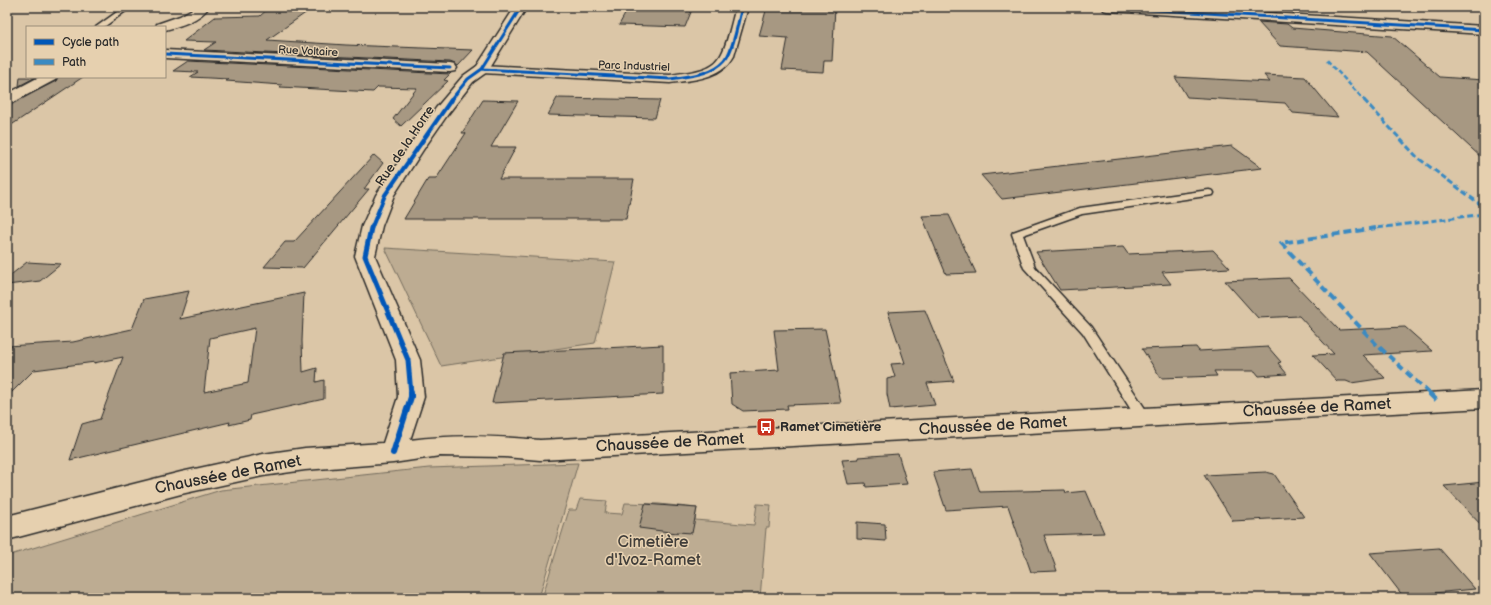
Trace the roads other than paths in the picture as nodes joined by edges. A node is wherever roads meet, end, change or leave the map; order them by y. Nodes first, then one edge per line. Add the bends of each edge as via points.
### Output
1 (128, 7) edge
2 (203, 7) edge
3 (521, 7) edge
4 (742, 7) edge
5 (1107, 7) edge
6 (100, 26) edge
7 (165, 26) edge
8 (1484, 30) edge
9 (166, 54) edge
10 (450, 68) dead end
11 (482, 69) junction
12 (48, 78) edge
13 (7, 100) edge
14 (1209, 193) dead end
15 (1484, 399) edge
16 (1143, 417) junction
17 (393, 453) junction
18 (7, 528) edge

1 - 6 lane
2 - 7 street
3 - 11 street, Rue de la Horre
4 - 11 street, Parc Industriel via 726,59 716,68 696,76 670,79
5 - 8 street
9 - 10 street, Rue Voltaire
11 - 17 street, Rue de la Horre via 468,79 442,111 385,195 372,226 365,256 408,360 411,397
12 - 13 street
14 - 16 lane via 1080,211 1017,234 1030,268 1087,330
15 - 16 street, Chaussée de Ramet
16 - 17 street, Chaussée de Ramet via 540,450 440,446
17 - 18 street, Chaussée de Ramet via 305,459 263,465 181,483

